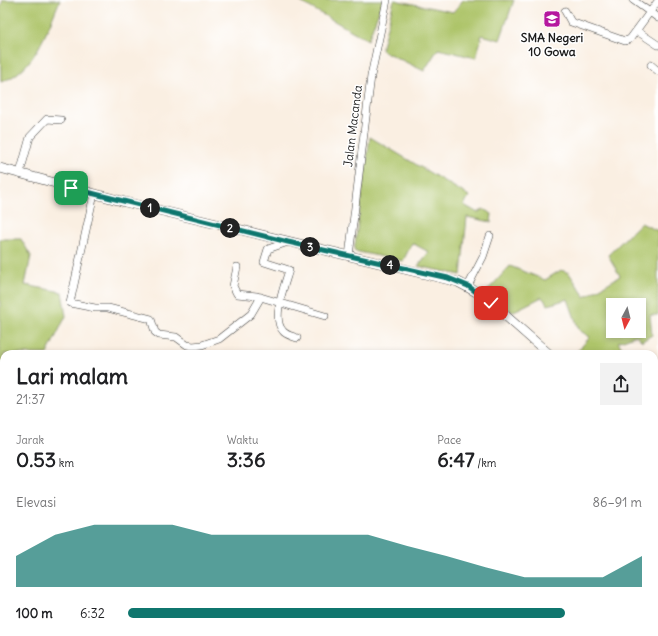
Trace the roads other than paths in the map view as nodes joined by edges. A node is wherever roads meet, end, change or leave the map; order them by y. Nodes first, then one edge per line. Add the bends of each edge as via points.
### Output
1 (387, 0) edge
2 (633, 0) edge
3 (658, 1) edge
4 (565, 11) dead end
5 (650, 12) junction
6 (658, 18) edge
7 (637, 31) junction
8 (658, 45) edge
9 (651, 65) dead end
10 (658, 71) edge
11 (61, 120) dead end
12 (0, 168) edge
13 (20, 173) junction
14 (94, 194) junction
15 (490, 236) dead end
16 (288, 242) junction
17 (349, 256) junction
18 (237, 267) dead end
19 (468, 286) junction
20 (261, 297) junction
21 (280, 302) junction
22 (325, 316) dead end
23 (297, 338) dead end
24 (544, 350) edge

1 - 17 street, Jalan Macanda via 370,76
2 - 5 street
3 - 5 street
4 - 7 street via 571,22 625,41
5 - 6 street
5 - 7 street
7 - 8 street
9 - 10 street
11 - 13 street via 47,120 30,137
12 - 13 main road
13 - 14 main road
14 - 16 main road
14 - 20 street via 70,303 108,308 150,320 159,335 176,337 193,346 218,339 251,314
15 - 19 street via 483,257
16 - 17 main road
16 - 21 street via 268,249 264,262 288,270
17 - 19 main road via 448,278
18 - 20 street via 233,280 235,293 240,296
19 - 24 main road via 482,295
20 - 21 street
21 - 22 street
21 - 23 street via 282,331

